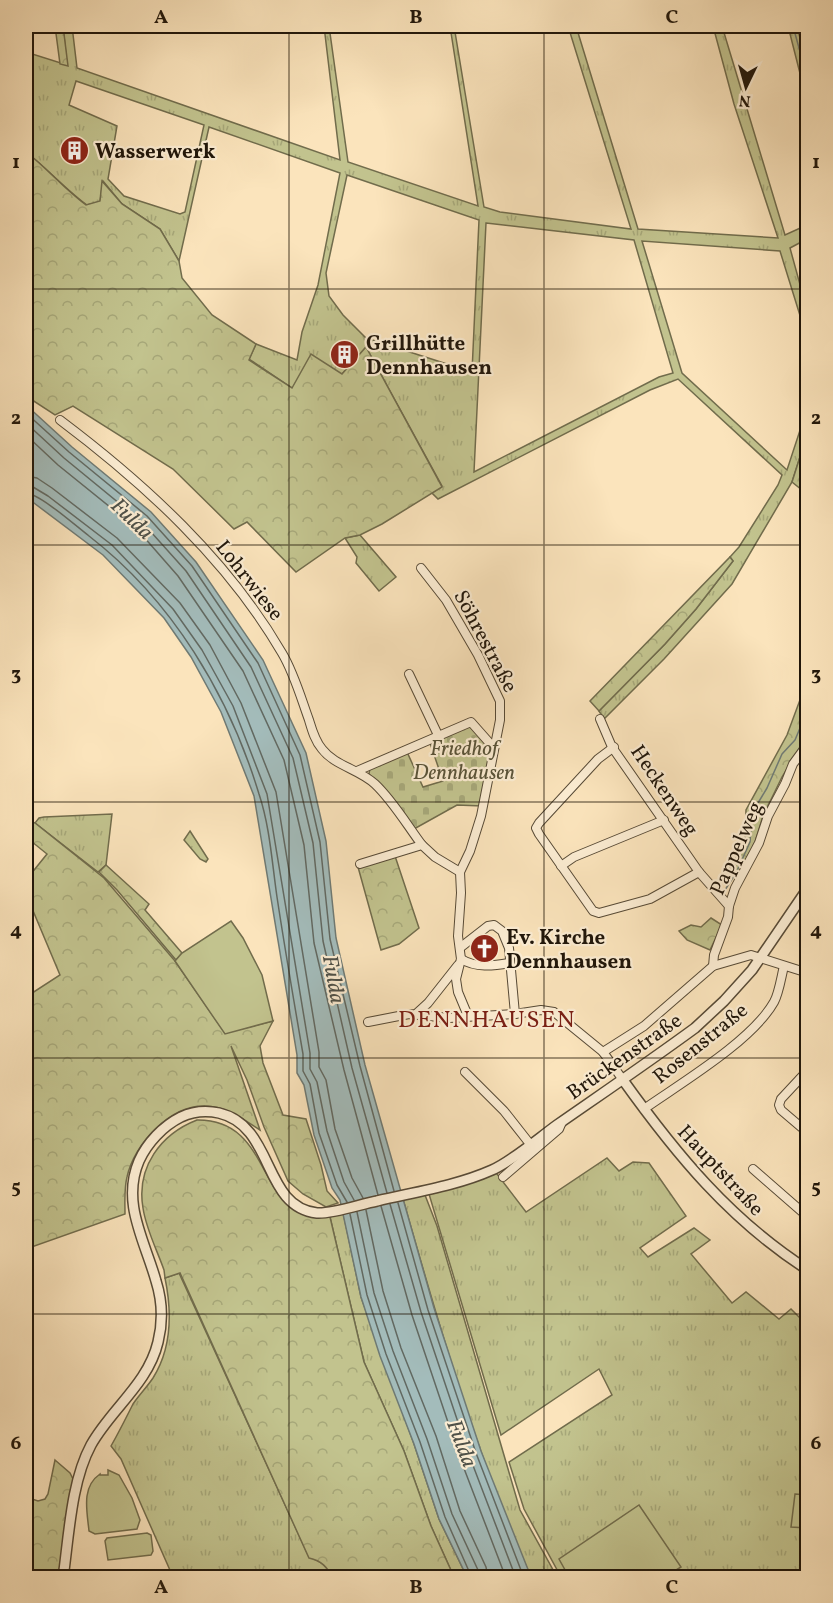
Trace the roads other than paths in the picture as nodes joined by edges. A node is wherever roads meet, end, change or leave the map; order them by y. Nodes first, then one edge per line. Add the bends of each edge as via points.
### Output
1 (60, 420) dead end
2 (421, 568) dead end
3 (409, 674) dead end
4 (600, 719) dead end
5 (438, 735) junction
6 (614, 747) junction
7 (495, 748) junction
8 (804, 749) dead end
9 (357, 771) junction
10 (664, 820) junction
11 (422, 845) junction
12 (360, 864) dead end
13 (561, 866) junction
14 (460, 872) junction
15 (699, 872) junction
16 (807, 888) edge
17 (729, 906) junction
18 (461, 947) junction
19 (761, 958) junction
20 (460, 962) junction
21 (510, 963) junction
22 (713, 966) junction
23 (784, 966) junction
24 (807, 973) edge
25 (416, 1014) junction
26 (515, 1014) junction
27 (468, 1016) junction
28 (368, 1022) dead end
29 (603, 1052) junction
30 (807, 1070) edge
31 (465, 1072) dead end
32 (800, 1079) junction
33 (623, 1080) junction
34 (807, 1087) edge
35 (644, 1109) junction
36 (562, 1122) junction
37 (807, 1133) edge
38 (530, 1144) junction
39 (753, 1169) dead end
40 (503, 1177) dead end
41 (807, 1217) edge
42 (807, 1270) edge
43 (63, 1578) edge

1 - 9 street, Lohrwiese via 110,458 243,593 283,655 322,750 339,764
2 - 7 street, Söhrestraße via 446,600 501,701
3 - 5 street
4 - 6 street, Heckenweg
5 - 7 street via 471,722
5 - 9 street
6 - 10 street, Heckenweg
6 - 13 street via 598,759 536,828
7 - 14 street, Söhrestraße via 477,833
8 - 17 street, Pappelweg via 768,816
9 - 11 street, Lohrwiese via 375,784
10 - 13 street
10 - 15 street, Heckenweg
11 - 12 street
11 - 14 street, Lohrwiese
13 - 15 street via 593,911 599,913 650,899
14 - 18 street, Söhrestraße
15 - 17 street, Heckenweg
16 - 19 street, Brückenstraße
17 - 22 street, Pappelweg
18 - 20 street, Söhrestraße
18 - 21 street via 494,925 506,939
19 - 22 street via 751,955
19 - 23 street
19 - 33 street, Brückenstraße via 695,1028
20 - 21 street via 490,966
20 - 25 street
20 - 27 street, Söhrestraße via 457,986
21 - 26 street
22 - 29 street via 644,1026
23 - 24 street
23 - 35 street, Rosenstraße via 774,1002 753,1028
25 - 27 street
25 - 28 street
26 - 27 street
26 - 29 street via 554,1012
29 - 33 street
30 - 32 street
31 - 38 street
32 - 34 street
32 - 37 street via 779,1105
33 - 35 street, Hauptstraße
33 - 36 street, Brückenstraße
35 - 42 street, Hauptstraße via 699,1177 744,1223
36 - 38 street
36 - 40 street, Brückenstraße via 559,1129
38 - 43 street via 494,1170 322,1212 293,1204 278,1185 254,1137 228,1115 206,1110 183,1116 160,1131 139,1161 132,1198 161,1303 158,1343 144,1376 91,1446 75,1498
39 - 41 street

